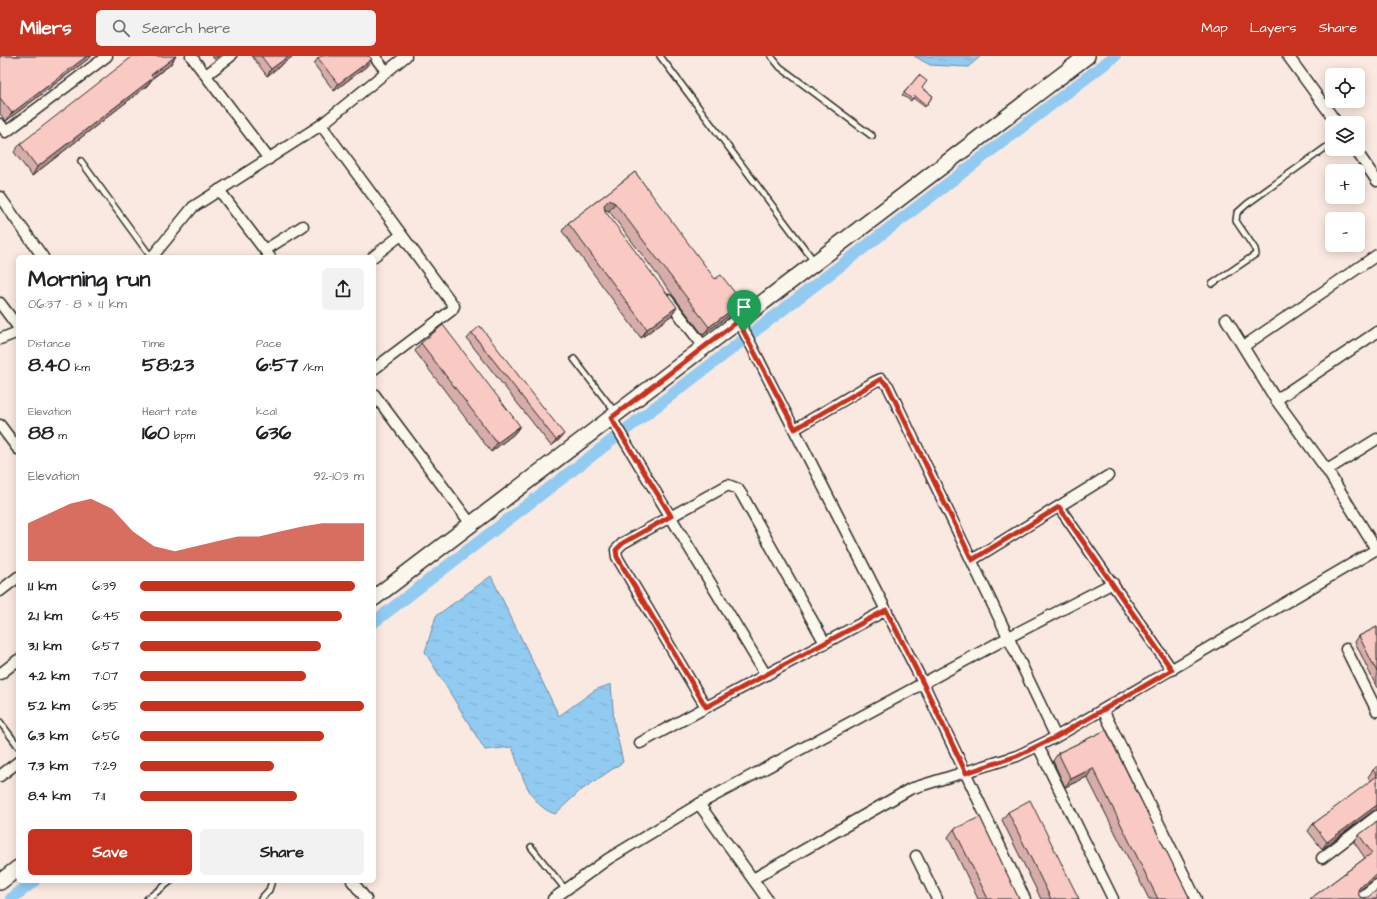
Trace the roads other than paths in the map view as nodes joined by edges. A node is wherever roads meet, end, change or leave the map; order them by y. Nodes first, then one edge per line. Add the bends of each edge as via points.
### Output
1 (107, 56) edge
2 (191, 56) edge
3 (231, 56) edge
4 (374, 56) edge
5 (406, 56) edge
6 (660, 56) edge
7 (771, 56) edge
8 (1087, 56) edge
9 (1288, 56) edge
10 (386, 71) junction
11 (206, 75) junction
12 (1332, 116) edge
13 (0, 124) edge
14 (321, 125) junction
15 (872, 136) dead end
16 (1325, 147) edge
17 (1360, 156) edge
18 (269, 159) junction
19 (82, 162) dead end
20 (1377, 181) edge
21 (219, 190) junction
22 (0, 197) edge
23 (303, 226) dead end
24 (401, 234) junction
25 (267, 254) edge
26 (41, 255) edge
27 (151, 255) edge
28 (154, 255) edge
29 (375, 255) edge
30 (1377, 255) edge
31 (815, 263) junction
32 (1212, 284) dead end
33 (661, 291) edge
34 (0, 303) edge
35 (1226, 319) dead end
36 (16, 324) edge
37 (741, 326) junction
38 (1377, 332) edge
39 (16, 333) edge
40 (0, 339) edge
41 (1244, 346) junction
42 (704, 348) junction
43 (574, 359) dead end
44 (376, 367) edge
45 (376, 397) edge
46 (1276, 400) junction
47 (614, 419) junction
48 (0, 425) edge
49 (795, 429) junction
50 (1377, 439) edge
51 (16, 446) edge
52 (1327, 470) junction
53 (1108, 476) dead end
54 (1059, 507) junction
55 (671, 516) junction
56 (471, 524) junction
57 (1377, 549) edge
58 (972, 560) junction
59 (16, 579) edge
60 (1113, 583) junction
61 (0, 591) edge
62 (376, 596) edge
63 (886, 610) junction
64 (1009, 637) junction
65 (825, 643) junction
66 (1346, 649) dead end
67 (16, 662) edge
68 (1172, 670) junction
69 (0, 674) edge
70 (766, 675) junction
71 (923, 683) junction
72 (706, 707) junction
73 (1103, 710) junction
74 (1377, 711) edge
75 (0, 722) edge
76 (1056, 737) junction
77 (16, 743) edge
78 (640, 743) dead end
79 (1038, 746) junction
80 (16, 764) edge
81 (966, 773) junction
82 (0, 776) edge
83 (699, 804) junction
84 (1377, 816) edge
85 (531, 847) dead end
86 (916, 856) dead end
87 (1322, 858) dead end
88 (16, 870) edge
89 (753, 879) junction
90 (0, 882) edge
91 (168, 883) edge
92 (271, 883) edge
93 (354, 883) edge
94 (1377, 885) edge
95 (566, 890) junction
96 (147, 899) edge
97 (262, 899) edge
98 (366, 899) edge
99 (553, 899) edge
100 (768, 899) edge
101 (937, 899) edge
102 (1025, 899) edge
103 (1113, 899) edge
104 (1196, 899) edge
105 (1359, 899) edge

1 - 13 street via 6,132
2 - 11 street
3 - 11 street
4 - 10 street
5 - 10 street
6 - 31 lane
7 - 15 lane via 780,67
8 - 31 street
9 - 12 street
10 - 14 street
11 - 18 street
14 - 18 street
14 - 24 street
16 - 32 lane via 1237,213 1236,221 1256,254
17 - 20 street
18 - 21 street
19 - 27 lane
21 - 25 street
21 - 28 street via 193,207
22 - 26 street
23 - 25 street
24 - 29 street
24 - 44 street via 454,306
30 - 41 street
31 - 37 street
33 - 42 street
34 - 36 street
35 - 41 street
37 - 42 street
37 - 49 street
38 - 46 street
39 - 40 street
41 - 46 street
42 - 47 street
43 - 47 lane
45 - 56 street
46 - 52 street
47 - 55 street
47 - 56 street
48 - 51 street
49 - 58 street via 881,379 888,386
49 - 63 street
50 - 52 street
52 - 57 street
53 - 54 street
54 - 58 street
54 - 60 street
55 - 65 street via 728,485 738,489
55 - 70 street
55 - 72 street via 623,543 616,550 617,557
56 - 62 street
57 - 68 street
58 - 64 street
59 - 61 street
60 - 64 street
60 - 68 street
63 - 65 street
63 - 71 street
64 - 71 street
64 - 76 street
65 - 70 street
66 - 74 street
67 - 69 street
68 - 73 street
70 - 72 street
71 - 81 street
71 - 83 street
72 - 78 street
73 - 76 street
73 - 104 street
75 - 77 lane
76 - 79 street
79 - 81 street
79 - 103 street
80 - 82 street
81 - 89 street via 910,789
81 - 102 street
83 - 89 street
83 - 95 street via 608,859
84 - 87 street
85 - 95 lane
86 - 101 street
88 - 90 street
89 - 100 street
91 - 96 lane
92 - 97 lane
93 - 98 street
94 - 105 street
95 - 99 street

